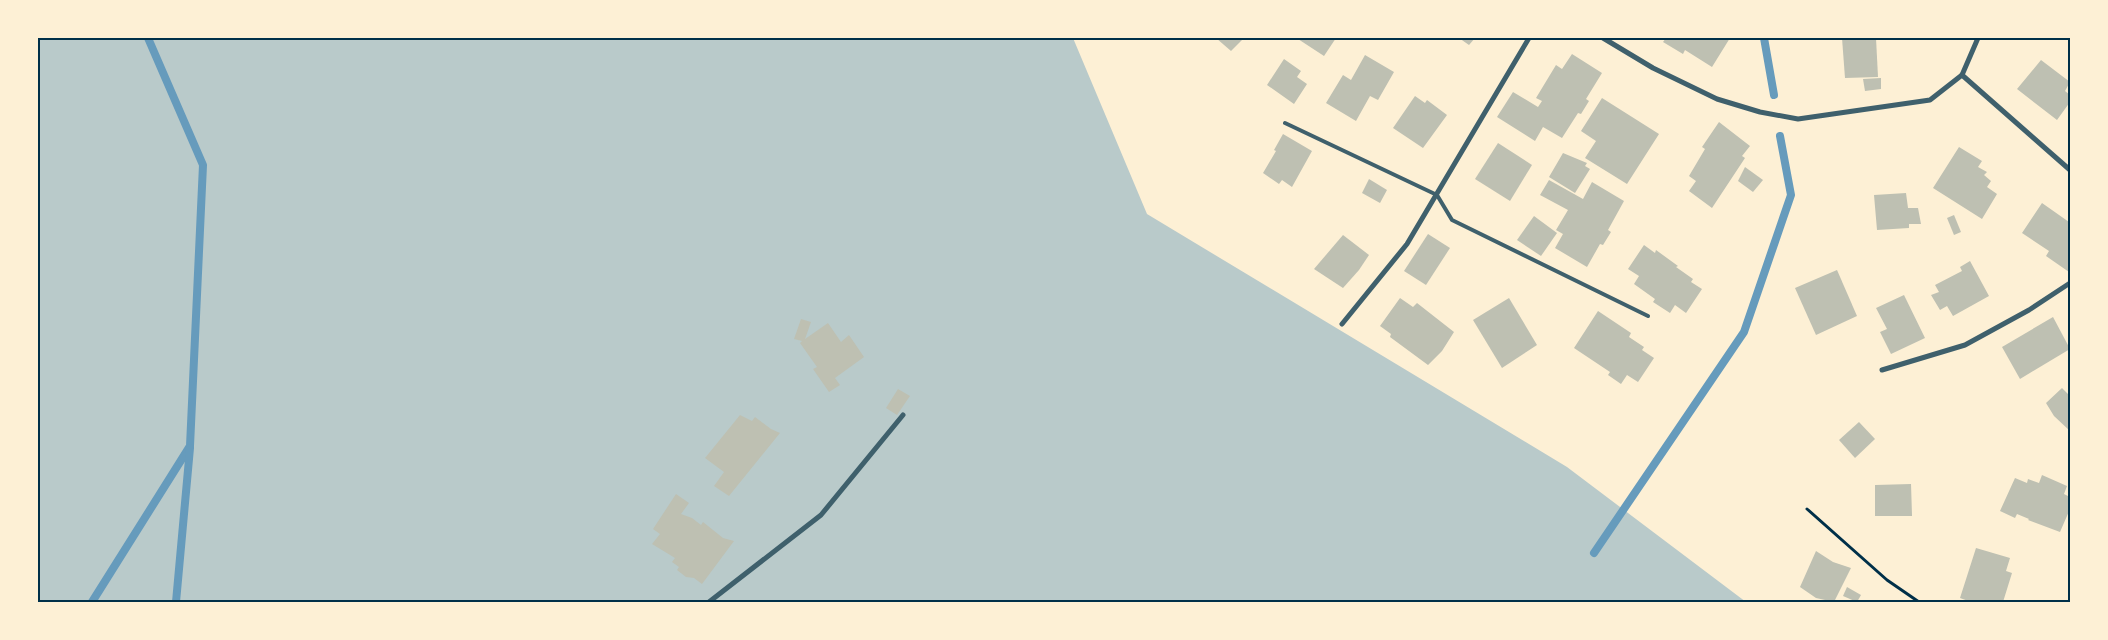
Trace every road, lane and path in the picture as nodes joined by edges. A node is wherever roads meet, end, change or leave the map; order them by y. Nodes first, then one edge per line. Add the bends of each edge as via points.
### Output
1 (1529, 38) edge
2 (1603, 38) edge
3 (1978, 38) edge
4 (1962, 75) junction
5 (1285, 123) dead end
6 (2070, 170) edge
7 (1437, 195) junction
8 (2070, 283) edge
9 (1648, 316) dead end
10 (1342, 324) dead end
11 (1882, 370) dead end
12 (903, 415) dead end
13 (1808, 509) dead end
14 (709, 602) edge
15 (1919, 602) edge

1 - 7 street
2 - 4 street via 1717,99 1798,119 1930,100
3 - 4 street
4 - 6 street
5 - 7 lane
7 - 9 lane via 1452,220
7 - 10 street via 1408,244
8 - 11 street via 1965,345
12 - 14 street via 821,515
13 - 15 path via 1887,580

